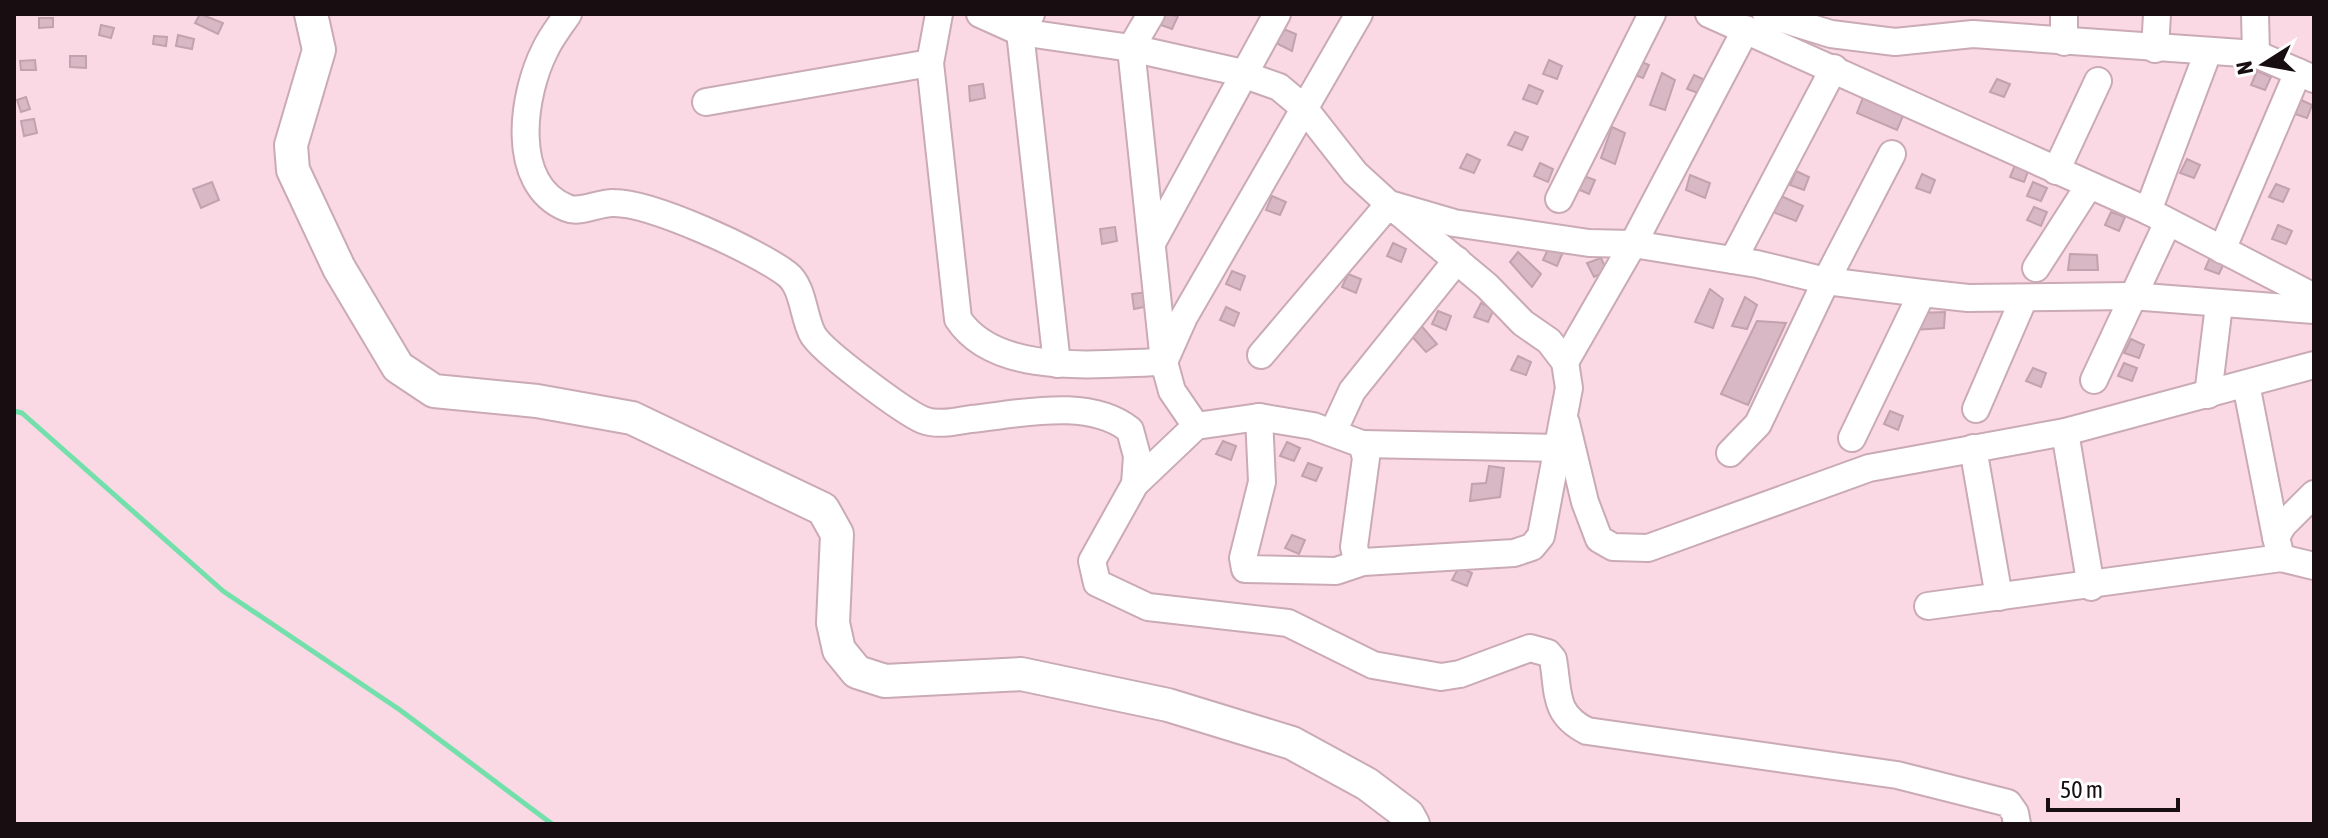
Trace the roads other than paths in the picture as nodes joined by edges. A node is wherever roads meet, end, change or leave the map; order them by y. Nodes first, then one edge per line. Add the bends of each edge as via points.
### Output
1 (311, 14) edge
2 (568, 14) edge
3 (939, 14) edge
4 (980, 14) edge
5 (1151, 14) edge
6 (1277, 14) edge
7 (1359, 14) edge
8 (1652, 14) edge
9 (1709, 14) edge
10 (2064, 14) edge
11 (2157, 14) edge
12 (2255, 14) edge
13 (1756, 22) edge
14 (1026, 23) edge
15 (1834, 24) edge
16 (1973, 24) edge
17 (2064, 42) junction
18 (1131, 48) junction
19 (2155, 49) junction
20 (2208, 52) junction
21 (2256, 54) junction
22 (930, 63) junction
23 (1834, 68) junction
24 (1243, 76) junction
25 (2306, 76) edge
26 (2098, 81) dead end
27 (706, 102) dead end
28 (1304, 108) junction
29 (1892, 154) dead end
30 (2056, 171) junction
31 (2088, 187) junction
32 (1559, 199) dead end
33 (1389, 204) junction
34 (2158, 216) junction
35 (1152, 243) junction
36 (1633, 244) junction
37 (2222, 250) junction
38 (1457, 260) junction
39 (1733, 260) junction
40 (2036, 268) dead end
41 (1826, 281) junction
42 (1922, 293) junction
43 (2312, 294) edge
44 (2131, 296) junction
45 (2024, 298) junction
46 (2219, 305) junction
47 (1261, 355) dead end
48 (1164, 362) junction
49 (1565, 362) junction
50 (1057, 364) junction
51 (2314, 365) edge
52 (2094, 380) dead end
53 (2246, 384) junction
54 (2208, 395) junction
55 (1976, 409) dead end
56 (1564, 414) junction
57 (1259, 417) junction
58 (1196, 426) junction
59 (1333, 432) junction
60 (2065, 432) junction
61 (1852, 438) dead end
62 (1362, 444) junction
63 (1558, 448) junction
64 (1973, 448) junction
65 (1730, 453) dead end
66 (1135, 484) junction
67 (2314, 494) edge
68 (2278, 548) junction
69 (1363, 562) junction
70 (2314, 566) edge
71 (2091, 587) junction
72 (1999, 597) junction
73 (1928, 606) dead end
74 (1413, 824) edge
75 (2017, 824) edge

1 - 74 main road via 319,50 291,145 293,170 339,268 398,367 434,391 537,401 632,418 823,509 837,534 833,623 839,650 857,672 885,681 1021,674 1168,705 1292,743 1367,784
2 - 66 street via 545,50 525,143 537,180 552,197 567,208 617,202 671,218 789,275 815,338 924,421 1107,414 1130,430 1137,456
3 - 22 street
4 - 14 street
5 - 18 street
6 - 24 street
7 - 28 street
8 - 32 street
9 - 13 street
10 - 17 street
11 - 19 street
12 - 21 street
13 - 15 street
13 - 23 street
13 - 36 street
14 - 18 street
14 - 50 street
15 - 16 street via 1895,42
16 - 17 street
17 - 19 street
18 - 24 street
18 - 35 street
19 - 20 street
20 - 21 street
20 - 34 street
21 - 25 street
22 - 27 street
22 - 50 street via 958,319 981,343 1004,354
23 - 30 street
23 - 39 street
24 - 28 street via 1279,87
24 - 35 street
25 - 37 street
26 - 30 street
28 - 33 street via 1355,173
28 - 48 street via 1184,317
29 - 41 street
30 - 31 street
31 - 34 street
31 - 40 street
33 - 36 street via 1454,223 1589,243
33 - 38 street
33 - 47 street
34 - 37 street
34 - 44 street
35 - 48 street
36 - 39 street
36 - 49 street
37 - 43 street
38 - 49 street via 1549,341
38 - 59 street via 1352,391
39 - 41 street
41 - 42 street
41 - 65 street via 1758,424
42 - 45 street
42 - 61 street
43 - 46 street
44 - 45 street
44 - 46 street
44 - 52 street
45 - 55 street
46 - 54 street
48 - 50 street
48 - 58 street via 1172,391
49 - 56 street via 1569,388
51 - 53 street
53 - 54 street
53 - 68 street
54 - 60 street
56 - 63 street
56 - 64 street via 1592,526 1599,539 1613,547 1648,548 1869,468
57 - 58 street
57 - 59 street
57 - 69 street via 1262,482 1243,558 1245,569 1336,571
58 - 66 street
59 - 62 street
60 - 64 street
60 - 71 street
62 - 63 street
62 - 69 street via 1366,458 1354,553
63 - 69 street via 1541,536 1532,547 1469,557
64 - 72 street
66 - 75 street via 1096,550 1092,571 1097,583 1148,607 1288,623 1373,665 1441,677 1540,648 1553,659 1560,705 1568,721 1587,731 1897,775 2008,803
67 - 68 street via 2283,525
68 - 70 street
68 - 71 street
71 - 72 street
72 - 73 street

